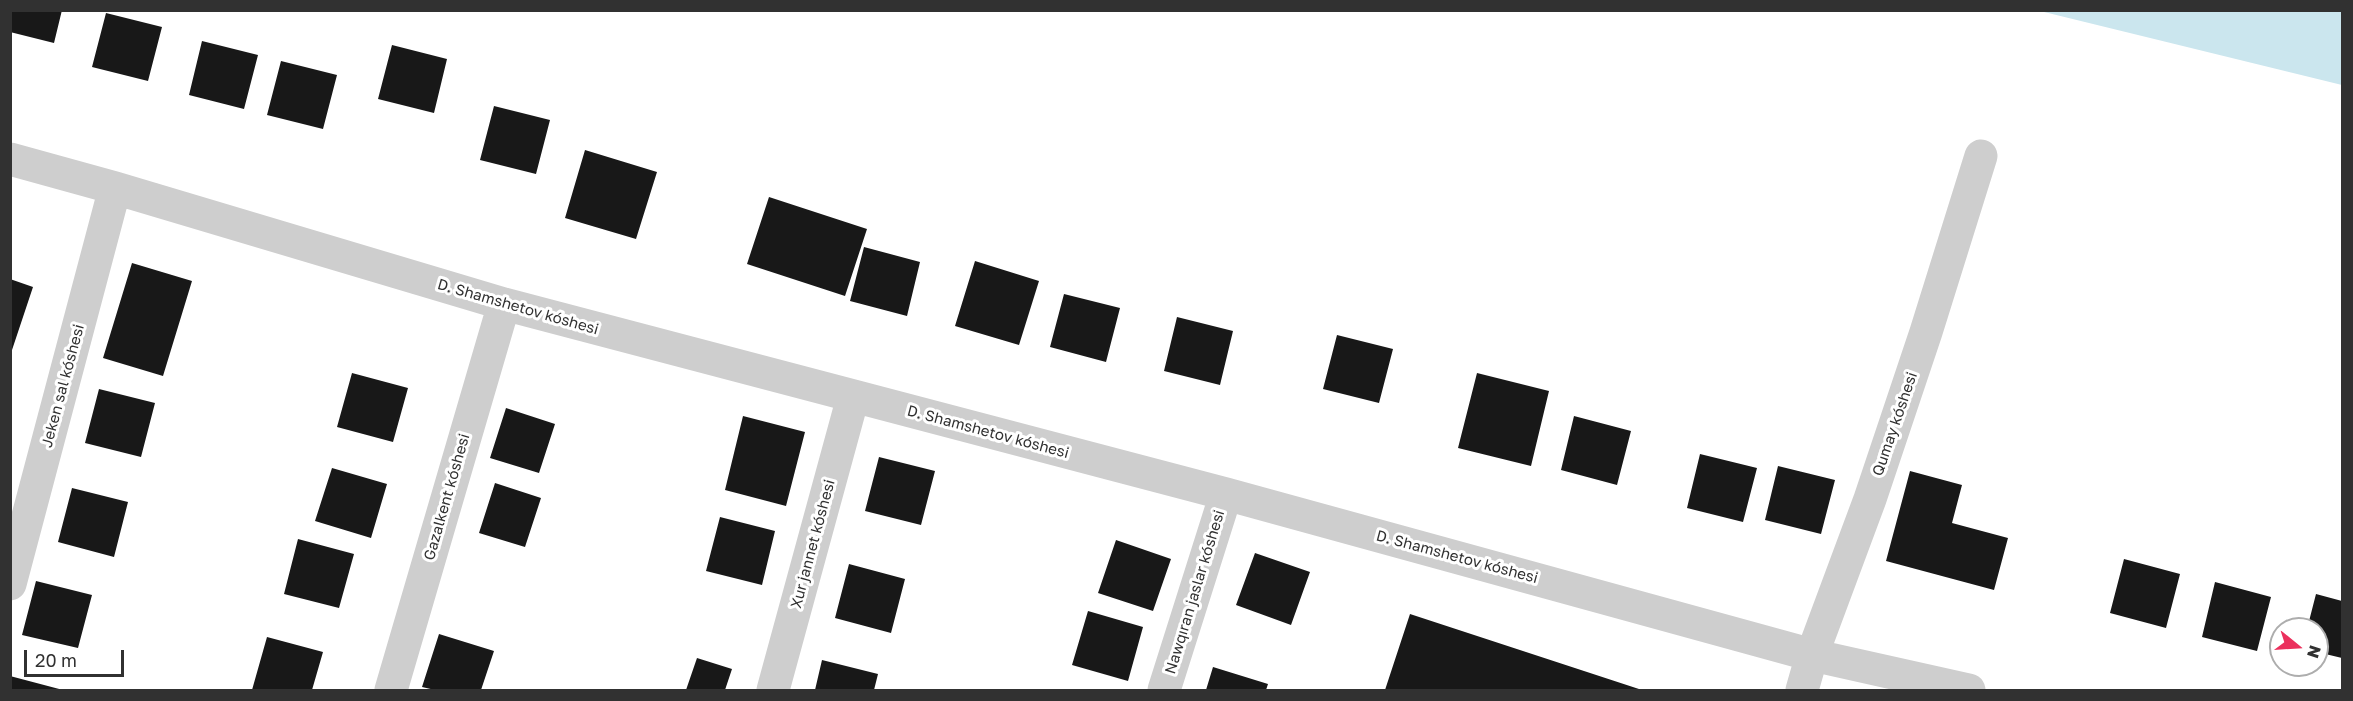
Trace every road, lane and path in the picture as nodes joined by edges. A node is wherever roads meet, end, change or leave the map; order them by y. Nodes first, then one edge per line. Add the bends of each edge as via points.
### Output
1 (1981, 156) dead end
2 (10, 159) edge
3 (115, 188) junction
4 (504, 304) junction
5 (853, 397) junction
6 (1226, 494) junction
7 (10, 584) edge
8 (1812, 655) junction
9 (391, 690) edge
10 (773, 690) edge
11 (1164, 690) edge
12 (1802, 690) edge
13 (1969, 690) edge

1 - 8 street, Qumay kóshesi via 1900,410
2 - 3 street, D. Shamshetov kóshesi
3 - 4 street, D. Shamshetov kóshesi
3 - 7 street, Jeken sal kóshesi
4 - 5 street, D. Shamshetov kóshesi
4 - 9 street, Gazalkent kóshesi
5 - 6 street, D. Shamshetov kóshesi
5 - 10 street, Xur jannet kóshesi
6 - 8 street, D. Shamshetov kóshesi
6 - 11 street, Nawqıran jaslar kóshesi
8 - 12 street, Qumay kóshesi
8 - 13 street, D. Shamshetov kóshesi

